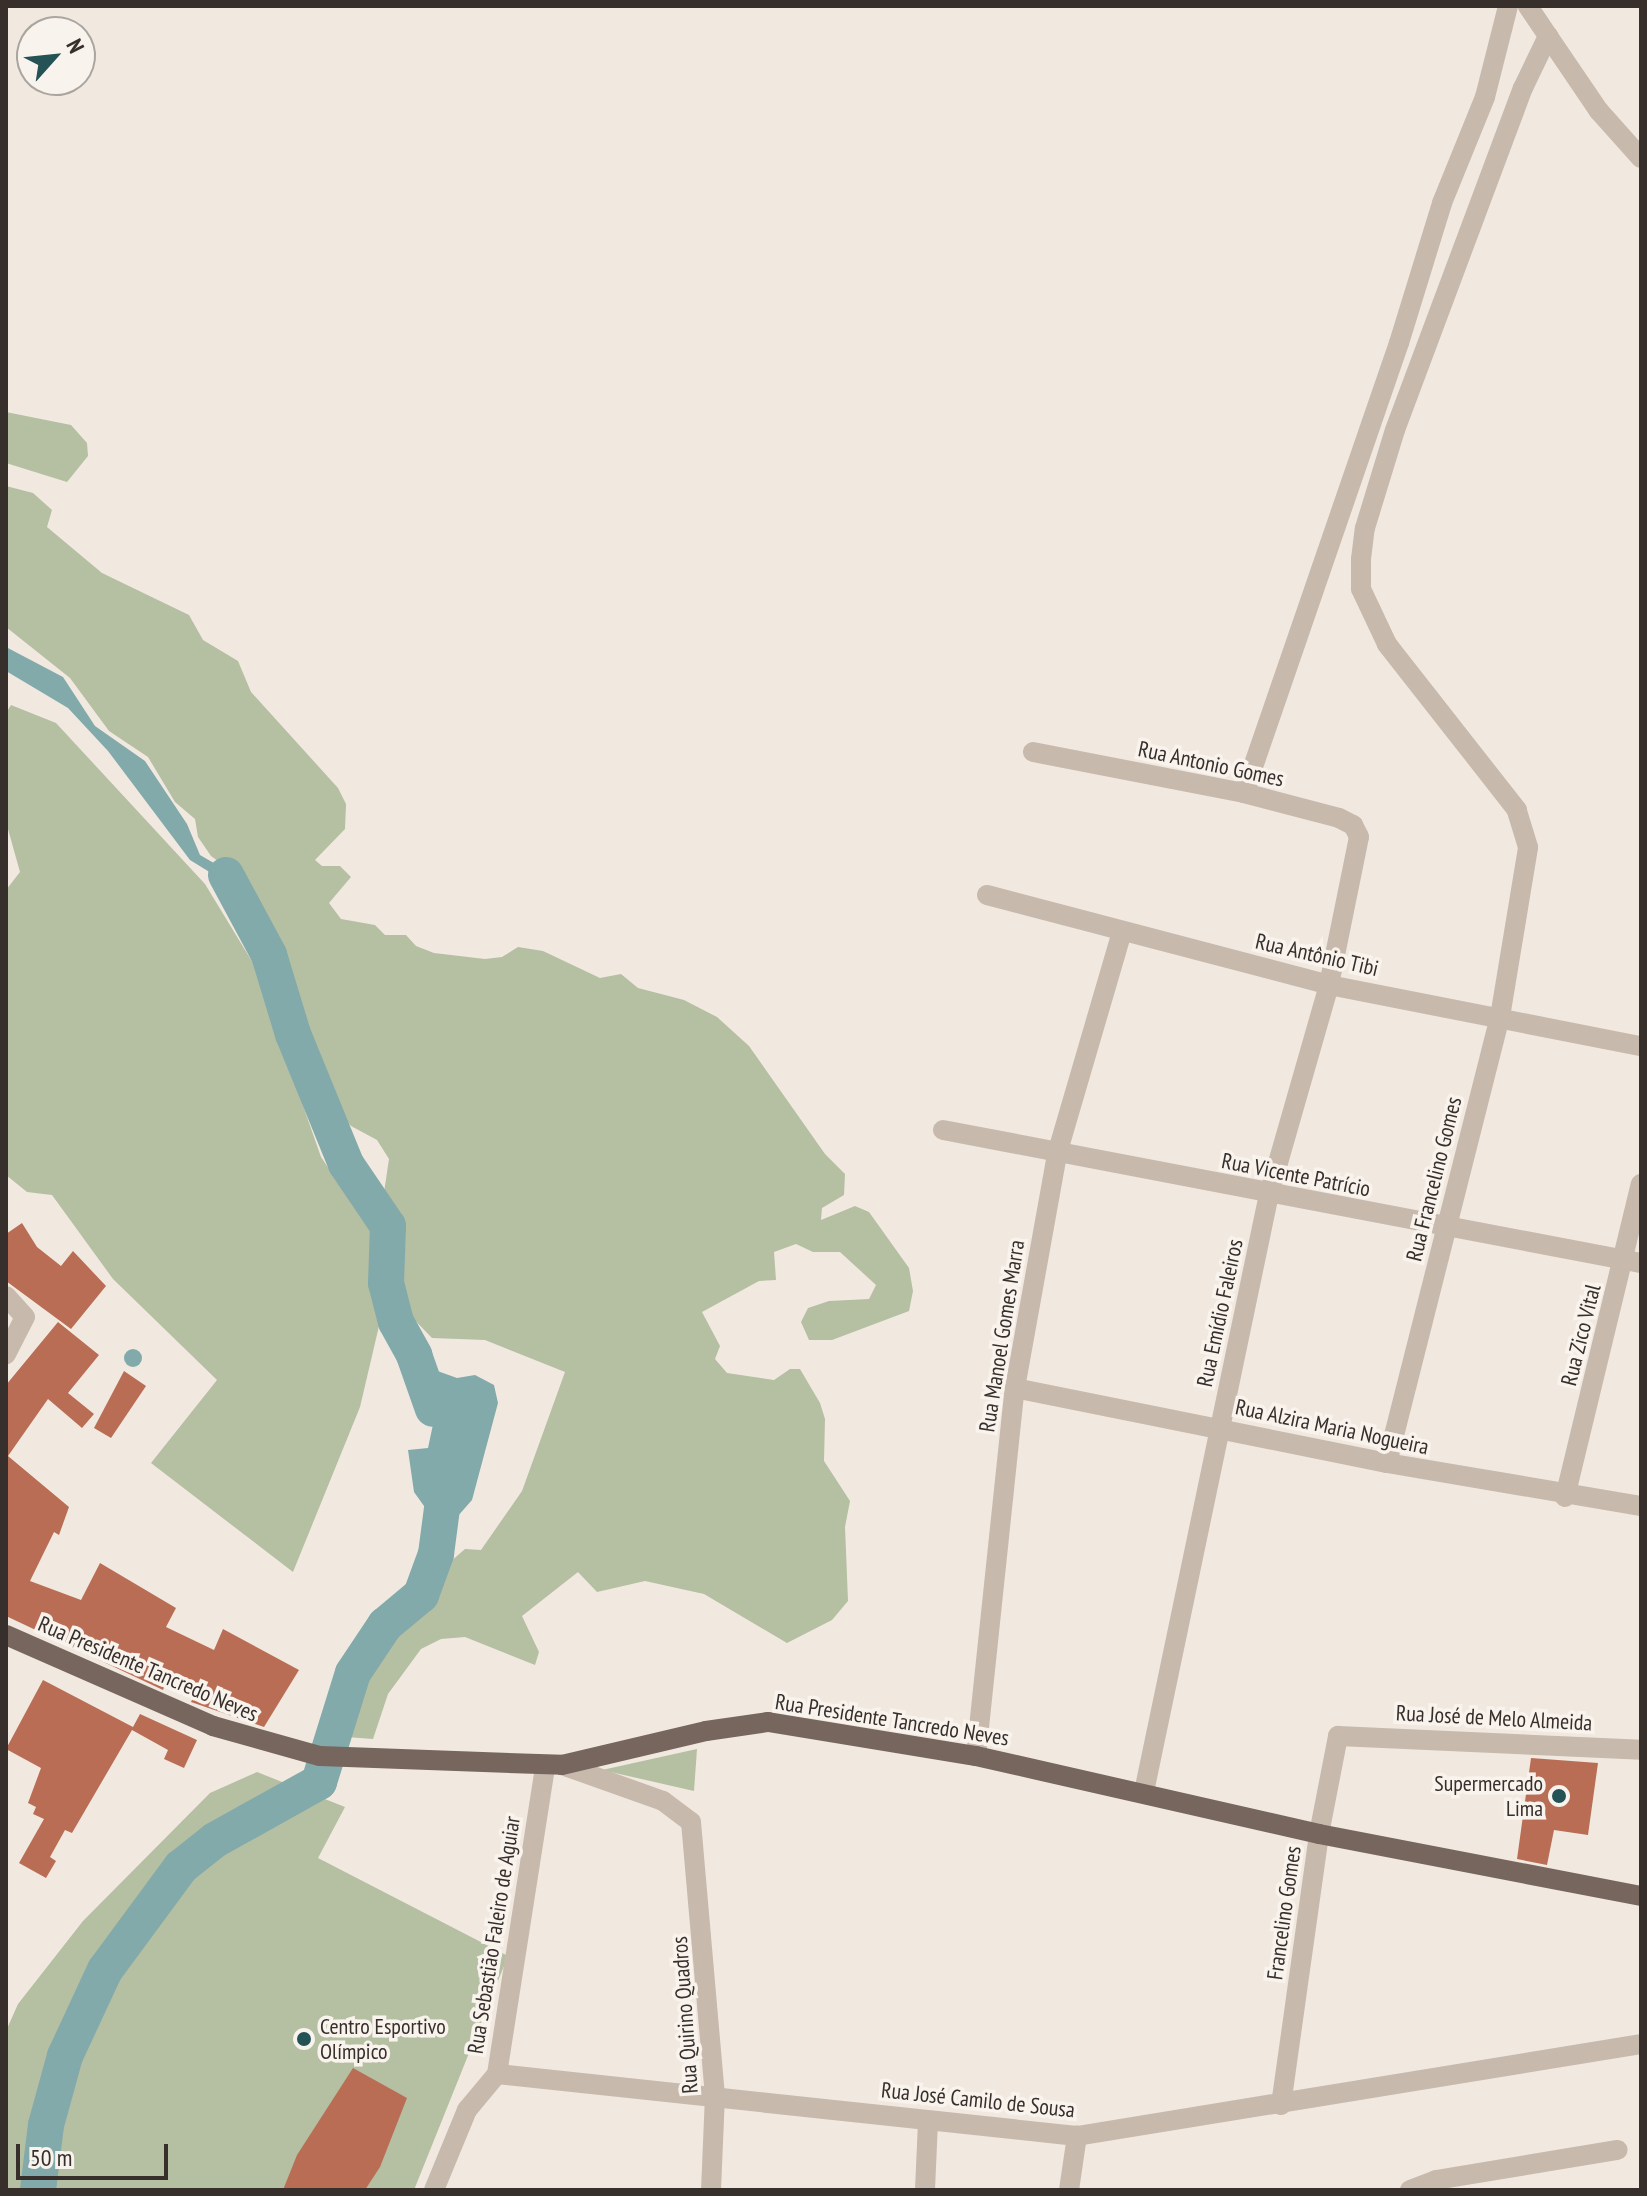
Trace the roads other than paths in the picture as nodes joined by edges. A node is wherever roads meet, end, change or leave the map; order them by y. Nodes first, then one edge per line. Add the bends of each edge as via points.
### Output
1 (1508, 6) edge
2 (1528, 6) edge
3 (1548, 36) junction
4 (1641, 158) edge
5 (1033, 752) dead end
6 (1244, 793) junction
7 (1359, 847) joint
8 (987, 895) dead end
9 (1122, 932) junction
10 (1329, 985) junction
11 (1500, 1017) junction
12 (1641, 1046) edge
13 (943, 1130) dead end
14 (1057, 1154) junction
15 (1641, 1184) edge
16 (1269, 1194) junction
17 (1446, 1227) junction
18 (1633, 1261) edge
19 (6, 1296) edge
20 (6, 1354) edge
21 (1015, 1388) junction
22 (1220, 1428) junction
23 (1387, 1463) junction
24 (1565, 1497) junction
25 (1641, 1506) edge
26 (6, 1635) edge
27 (1345, 1734) joint
28 (1641, 1750) edge
29 (976, 1756) junction
30 (554, 1765) junction
31 (1144, 1792) junction
32 (1319, 1834) junction
33 (1641, 1896) edge
34 (1641, 2044) edge
35 (497, 2074) junction
36 (715, 2095) junction
37 (1281, 2105) junction
38 (928, 2121) junction
39 (1077, 2136) junction
40 (1618, 2150) dead end
41 (434, 2190) edge
42 (711, 2190) edge
43 (925, 2190) edge
44 (1069, 2190) edge
45 (1410, 2190) edge

1 - 6 street via 1485,97 1442,203 1404,330
2 - 3 street
3 - 4 street via 1599,111
3 - 11 street, Rua Francelino Gomes via 1523,88 1395,430 1365,528 1361,559 1361,589 1387,644 1526,827 1520,904
5 - 6 street, Rua Antonio Gomes
6 - 7 street, Rua Antonio Gomes via 1347,821 1356,830
7 - 10 street, Rua Emídio Faleiros
8 - 9 street, Rua Antônio Tibi
9 - 10 street, Rua Antônio Tibi
9 - 14 street, Rua Manoel Gomes Marra
10 - 11 street, Rua Antônio Tibi
10 - 16 street, Rua Emídio Faleiros
11 - 12 street, Rua Antônio Tibi
11 - 17 street, Rua Francelino Gomes
13 - 14 street, Rua Vicente Patrício
14 - 16 street, Rua Vicente Patrício
14 - 21 street, Rua Manoel Gomes Marra
15 - 18 street, Rua Zico Vital
16 - 17 street, Rua Vicente Patrício
16 - 22 street, Rua Emídio Faleiros
17 - 18 street, Rua Vicente Patrício
17 - 23 street, Rua Francelino Gomes
18 - 24 street, Rua Zico Vital
19 - 20 street via 25,1317
21 - 22 street, Rua Alzira Maria Nogueira
21 - 29 street, Rua Manoel Gomes Marra
22 - 23 street, Rua Alzira Maria Nogueira
22 - 31 street, Rua Emídio Faleiros
23 - 24 street, Rua Alzira Maria Nogueira
24 - 25 street, Rua Alzira Maria Nogueira
26 - 30 main road, Rua Presidente Tancredo Neves via 213,1726 276,1745 371,1759
27 - 28 street, Rua José de Melo Almeida
27 - 32 street, Francelino Gomes via 1334,1741
29 - 30 main road, Rua Presidente Tancredo Neves via 768,1722
29 - 31 main road, Rua Presidente Tancredo Neves
30 - 35 street, Rua Sebastião Faleiro de Aguiar
30 - 36 street, Rua Quirino Quadros via 663,1801 691,1822
31 - 32 main road, Rua Presidente Tancredo Neves
32 - 33 main road, Rua Presidente Tancredo Neves
32 - 37 street, Francelino Gomes
34 - 37 street, Rua José Camilo de Sousa
35 - 36 street, Rua José Camilo de Sousa
35 - 41 street, Rua Sebastião Faleiro de Aguiar via 467,2110
36 - 38 street, Rua José Camilo de Sousa
36 - 42 street, Rua Quirino Quadros
37 - 39 street, Rua José Camilo de Sousa
38 - 39 street, Rua José Camilo de Sousa
38 - 43 street
39 - 44 street
40 - 45 street via 1436,2180

